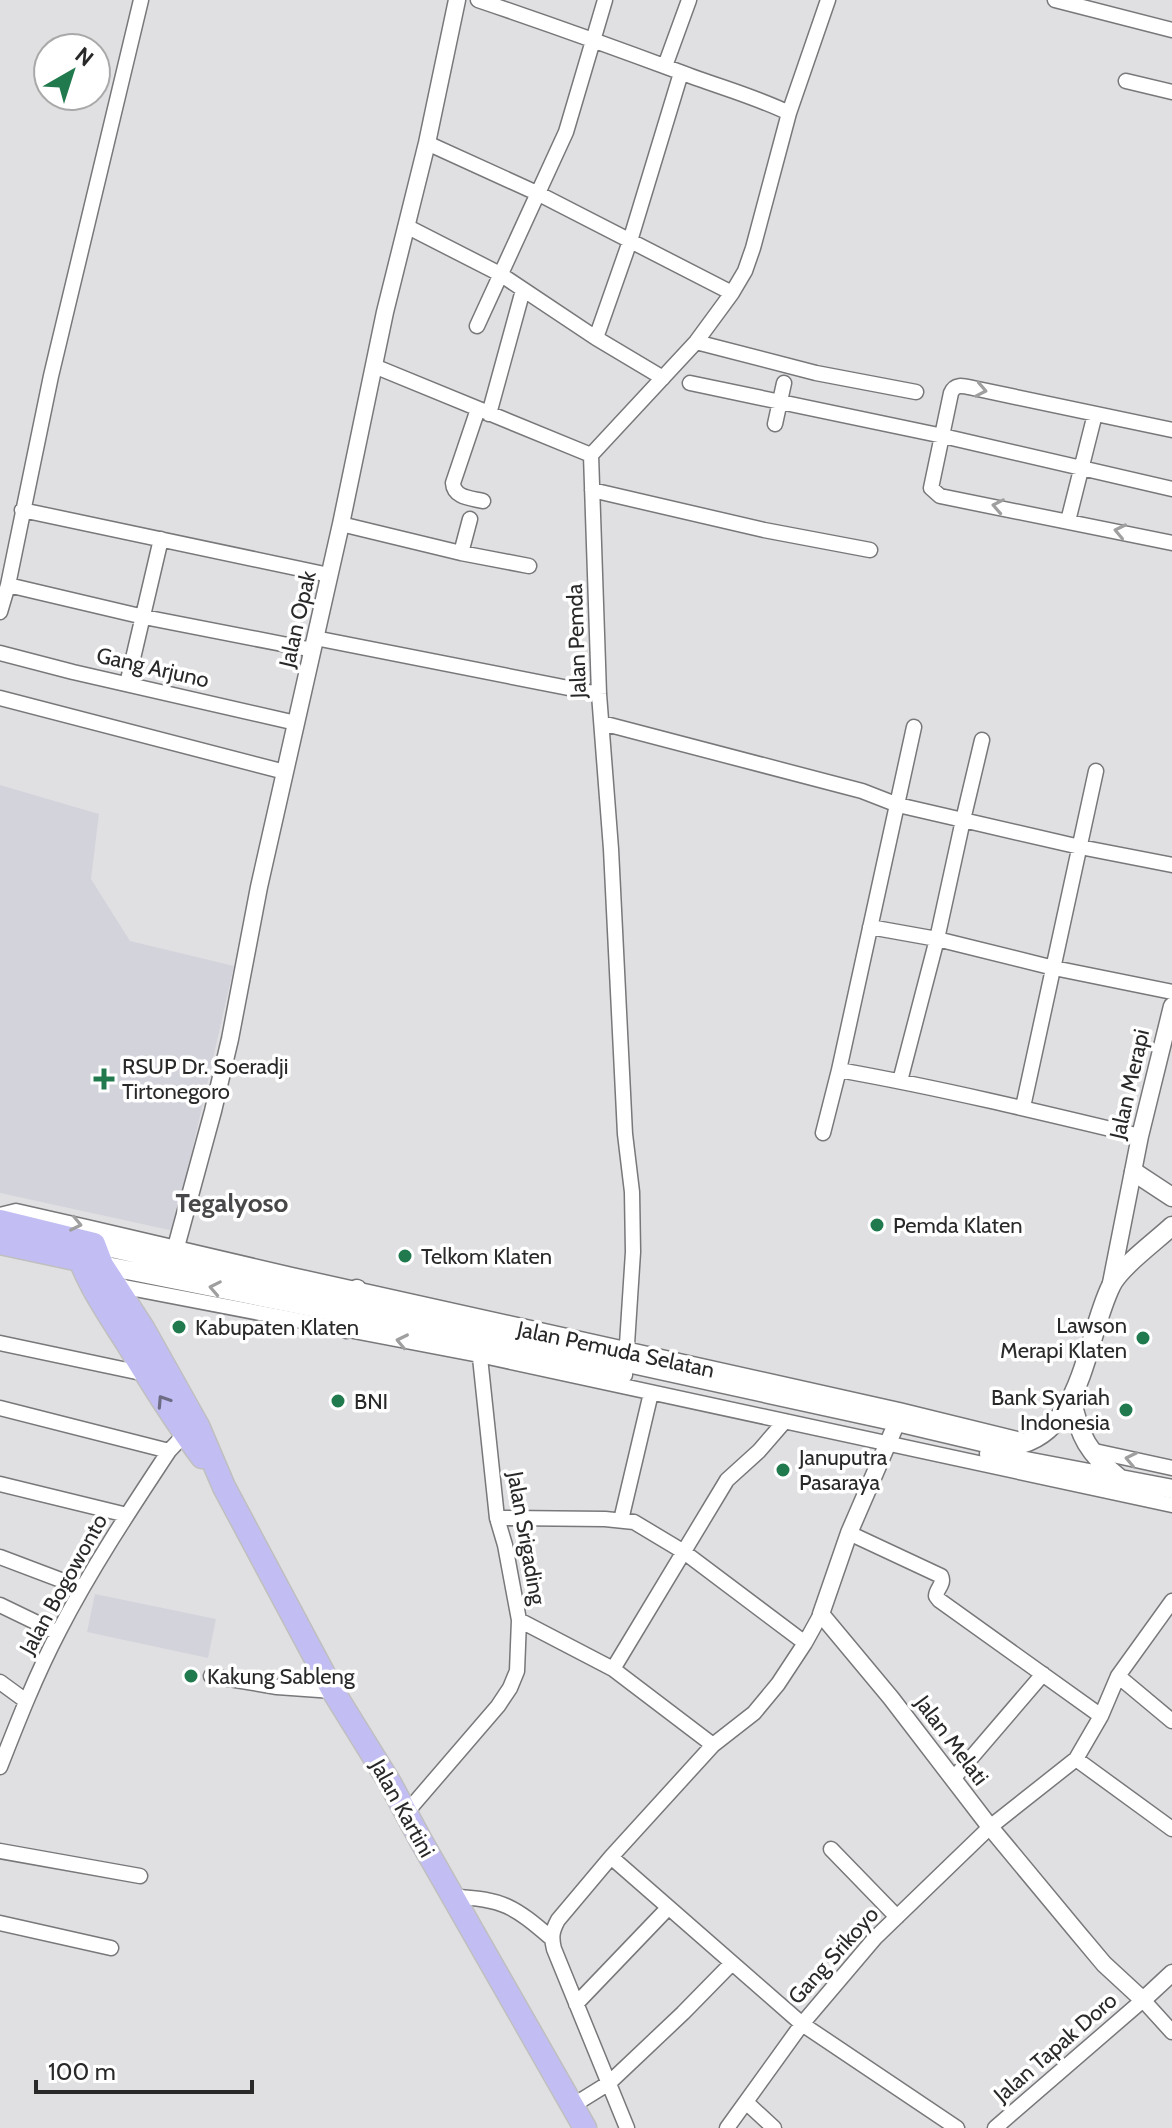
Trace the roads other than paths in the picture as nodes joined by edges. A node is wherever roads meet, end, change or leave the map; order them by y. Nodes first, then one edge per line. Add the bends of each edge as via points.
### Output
1 (141, 0) edge
2 (457, 0) edge
3 (478, 0) edge
4 (605, 0) edge
5 (689, 0) edge
6 (828, 0) edge
7 (1055, 0) edge
8 (1172, 30) edge
9 (594, 39) junction
10 (665, 66) junction
11 (681, 73) junction
12 (1126, 81) dead end
13 (1172, 92) edge
14 (789, 113) junction
15 (427, 143) junction
16 (539, 194) junction
17 (406, 226) junction
18 (630, 241) junction
19 (500, 274) junction
20 (523, 290) junction
21 (732, 293) junction
22 (477, 326) dead end
23 (596, 338) junction
24 (696, 342) junction
25 (374, 366) junction
26 (663, 378) junction
27 (690, 383) dead end
28 (784, 383) dead end
29 (916, 392) dead end
30 (780, 402) junction
31 (484, 411) junction
32 (1095, 414) junction
33 (775, 424) dead end
34 (1172, 430) edge
35 (943, 436) junction
36 (591, 455) junction
37 (1081, 469) junction
38 (1172, 489) edge
39 (592, 490) junction
40 (483, 501) dead end
41 (22, 510) junction
42 (470, 519) dead end
43 (1068, 521) junction
44 (341, 524) junction
45 (161, 539) junction
46 (1172, 543) edge
47 (870, 550) dead end
48 (461, 553) junction
49 (529, 566) dead end
50 (329, 575) junction
51 (8, 585) junction
52 (0, 612) edge
53 (144, 617) junction
54 (314, 644) junction
55 (0, 653) edge
56 (127, 684) junction
57 (599, 694) junction
58 (0, 698) edge
59 (296, 723) junction
60 (602, 723) junction
61 (914, 727) dead end
62 (982, 740) dead end
63 (1096, 771) dead end
64 (285, 772) junction
65 (898, 805) junction
66 (963, 820) junction
67 (1080, 847) junction
68 (1172, 865) edge
69 (870, 927) junction
70 (937, 939) junction
71 (1054, 968) junction
72 (1172, 992) edge
73 (1172, 1006) edge
74 (839, 1070) junction
75 (900, 1081) junction
76 (1023, 1107) junction
77 (823, 1133) dead end
78 (1140, 1136) junction
79 (1134, 1172) junction
80 (1172, 1197) edge
81 (0, 1215) edge
82 (0, 1221) edge
83 (1171, 1229) edge
84 (0, 1243) edge
85 (87, 1252) junction
86 (173, 1263) junction
87 (1111, 1283) junction
88 (289, 1289) junction
89 (108, 1293) junction
90 (352, 1309) junction
91 (0, 1343) edge
92 (478, 1343) junction
93 (627, 1362) junction
94 (672, 1373) junction
95 (146, 1374) junction
96 (651, 1393) junction
97 (1072, 1400) junction
98 (0, 1408) edge
99 (785, 1421) junction
100 (893, 1433) junction
101 (185, 1434) junction
102 (1030, 1442) junction
103 (1090, 1450) junction
104 (169, 1451) junction
105 (1172, 1468) edge
106 (1120, 1478) junction
107 (0, 1484) edge
108 (224, 1487) junction
109 (1172, 1489) edge
110 (1172, 1505) edge
111 (127, 1515) junction
112 (497, 1518) junction
113 (621, 1520) junction
114 (849, 1533) junction
115 (684, 1552) junction
116 (0, 1557) edge
117 (82, 1588) junction
118 (1172, 1601) edge
119 (0, 1605) edge
120 (821, 1614) junction
121 (519, 1620) junction
122 (58, 1633) junction
123 (805, 1643) junction
124 (613, 1669) junction
125 (1043, 1674) junction
126 (211, 1676) dead end
127 (1118, 1676) junction
128 (0, 1682) edge
129 (333, 1691) junction
130 (26, 1701) junction
131 (1101, 1716) junction
132 (1172, 1721) edge
133 (713, 1745) junction
134 (1076, 1759) junction
135 (0, 1767) edge
136 (953, 1779) junction
137 (406, 1813) junction
138 (990, 1827) junction
139 (1172, 1829) edge
140 (831, 1849) dead end
141 (0, 1851) edge
142 (611, 1857) junction
143 (140, 1876) dead end
144 (454, 1897) junction
145 (668, 1908) junction
146 (897, 1917) junction
147 (0, 1923) edge
148 (551, 1938) junction
149 (111, 1948) dead end
150 (732, 1963) junction
151 (1172, 1973) edge
152 (1143, 2000) junction
153 (576, 2004) junction
154 (802, 2024) junction
155 (1172, 2032) edge
156 (609, 2083) junction
157 (747, 2103) junction
158 (572, 2106) junction
159 (585, 2128) edge
160 (627, 2128) edge
161 (727, 2128) edge
162 (774, 2128) edge
163 (957, 2128) edge
164 (995, 2128) edge

1 - 41 street
2 - 15 street, Jalan Opak
3 - 9 street
4 - 9 street
5 - 10 street
6 - 14 street
7 - 8 street
9 - 10 street
9 - 16 street via 566,132
10 - 11 street
11 - 14 street
11 - 18 street
12 - 13 street
14 - 21 street via 753,248
15 - 16 street
15 - 17 street, Jalan Opak
16 - 18 street
16 - 19 street
17 - 19 street
17 - 25 street, Jalan Opak
18 - 21 street
18 - 23 street
19 - 20 street
19 - 22 street
20 - 23 street
20 - 31 street
21 - 24 street
23 - 26 street
24 - 26 street
24 - 29 street
25 - 31 street
25 - 44 street, Jalan Opak
26 - 36 street
27 - 30 street
28 - 30 street
30 - 33 street
30 - 35 street
31 - 36 street
31 - 40 street via 453,483 458,494
32 - 34 street
35 -> 32 street via 951,393 960,386
32 - 37 street
35 - 37 street
43 -> 35 street via 935,493
36 - 39 street, Jalan Pemda
37 - 38 street
37 - 43 street
39 - 47 street
39 - 57 street, Jalan Pemda
41 - 45 street
41 - 51 street
42 - 48 street
46 -> 43 street
44 - 48 street
44 - 50 street, Jalan Opak
45 - 50 street
45 - 53 street
48 - 49 street
50 - 54 street, Jalan Opak
51 - 52 street
51 - 53 street
53 - 54 street
53 - 56 street
54 - 57 street
54 - 59 street, Jalan Opak
55 - 56 street, Gang Arjuno
56 - 59 street, Gang Arjuno
57 - 60 street, Jalan Pemda
58 - 64 street
59 - 64 street, Jalan Opak
60 - 65 street
60 - 93 street, Jalan Pemda via 632,1192
61 - 65 street
62 - 66 street
63 - 67 street
64 - 86 street, Jalan Opak via 213,1111
65 - 66 street
65 - 69 street
66 - 67 street
66 - 70 street
67 - 68 street
67 - 71 street
69 - 70 street
69 - 74 street
70 - 71 street
70 - 75 street
71 - 72 street
71 - 76 street
73 - 78 street, Jalan Merapi
74 - 75 street
74 - 77 street
75 - 76 street
76 - 78 street
78 - 79 street, Jalan Merapi
79 - 80 main road, Jalan Merapi
79 - 87 street, Jalan Merapi
81 -> 86 street via 16,1211
82 - 85 highway
83 - 87 main road
84 - 85 highway
85 - 86 main road, Jalan Pemuda Selatan
85 - 89 highway
86 - 88 main road, Jalan Pemuda Selatan
86 - 88 street
87 - 97 main road
88 - 90 main road, Jalan Pemuda Selatan
88 - 90 street
89 - 90 street
89 - 95 highway, Jalan Kartini
89 - 108 highway, Jalan Kartini via 143,1328 198,1426
90 - 92 main road, Jalan Pemuda Selatan
90 - 93 street
91 - 95 street
92 - 93 main road, Jalan Pemuda Selatan
92 - 96 street
92 - 112 street, Jalan Srigading
93 - 94 main road, Jalan Pemuda Selatan
93 - 94 street
94 - 100 main road, Jalan Pemuda Selatan
94 - 102 street via 899,1410
101 -> 95 highway, Jalan Kartini
96 - 99 street
96 - 113 street
97 - 102 main road
97 - 103 main road
98 - 104 street
99 - 100 street
99 - 115 street via 727,1480
100 - 102 main road, Jalan Pemuda Selatan via 1003,1447
100 - 106 main road, Jalan Pemuda Selatan
100 - 110 street
100 - 114 street
101 - 104 street, Jalan Bogowonto
101 - 108 highway, Jalan Kartini
105 -> 103 street
103 - 106 main road
104 - 111 street, Jalan Bogowonto
106 - 109 main road, Jalan Pemuda Selatan
107 - 111 street
108 - 129 highway, Jalan Kartini
111 - 117 street, Jalan Bogowonto
112 - 113 street
112 - 121 street, Jalan Srigading
113 - 115 street via 644,1527
114 - 120 street
114 - 125 street via 941,1576 939,1600
115 - 123 street
115 - 124 street
116 - 117 street
117 - 122 street, Jalan Bogowonto
118 - 127 street
119 - 122 street
120 - 123 street
120 - 136 street, Jalan Melati
121 - 124 street
121 - 137 street, Jalan Srigading via 517,1671 510,1688
122 - 130 street, Jalan Bogowonto
123 - 133 street via 754,1713
124 - 133 street
125 - 131 street
125 - 136 street
126 - 129 street
127 - 131 street
127 - 132 street
128 - 130 street
129 - 137 highway, Jalan Kartini
130 - 135 street, Jalan Bogowonto
131 - 134 street
133 - 142 street
134 - 138 street, Gang Srikoyo
134 - 139 street
136 - 138 street, Jalan Melati
137 - 144 highway, Jalan Kartini
138 - 146 street, Gang Srikoyo
138 - 152 street, Jalan Melati via 1104,1964
140 - 146 street
141 - 143 street
142 - 145 street
142 - 148 street via 558,1920
144 - 148 street via 496,1901
144 - 158 highway, Jalan Kartini
145 - 150 street
145 - 153 street
146 - 154 street, Gang Srikoyo
147 - 149 street
148 - 153 street
150 - 154 street
150 - 156 street
151 - 152 street
152 - 155 street
152 - 164 street, Jalan Tapak Doro
153 - 156 street
154 - 157 street, Gang Srikoyo
154 - 163 street
156 - 158 street
156 - 160 street
157 - 161 street, Gang Srikoyo
157 - 162 street
158 - 159 highway, Jalan Kartini

